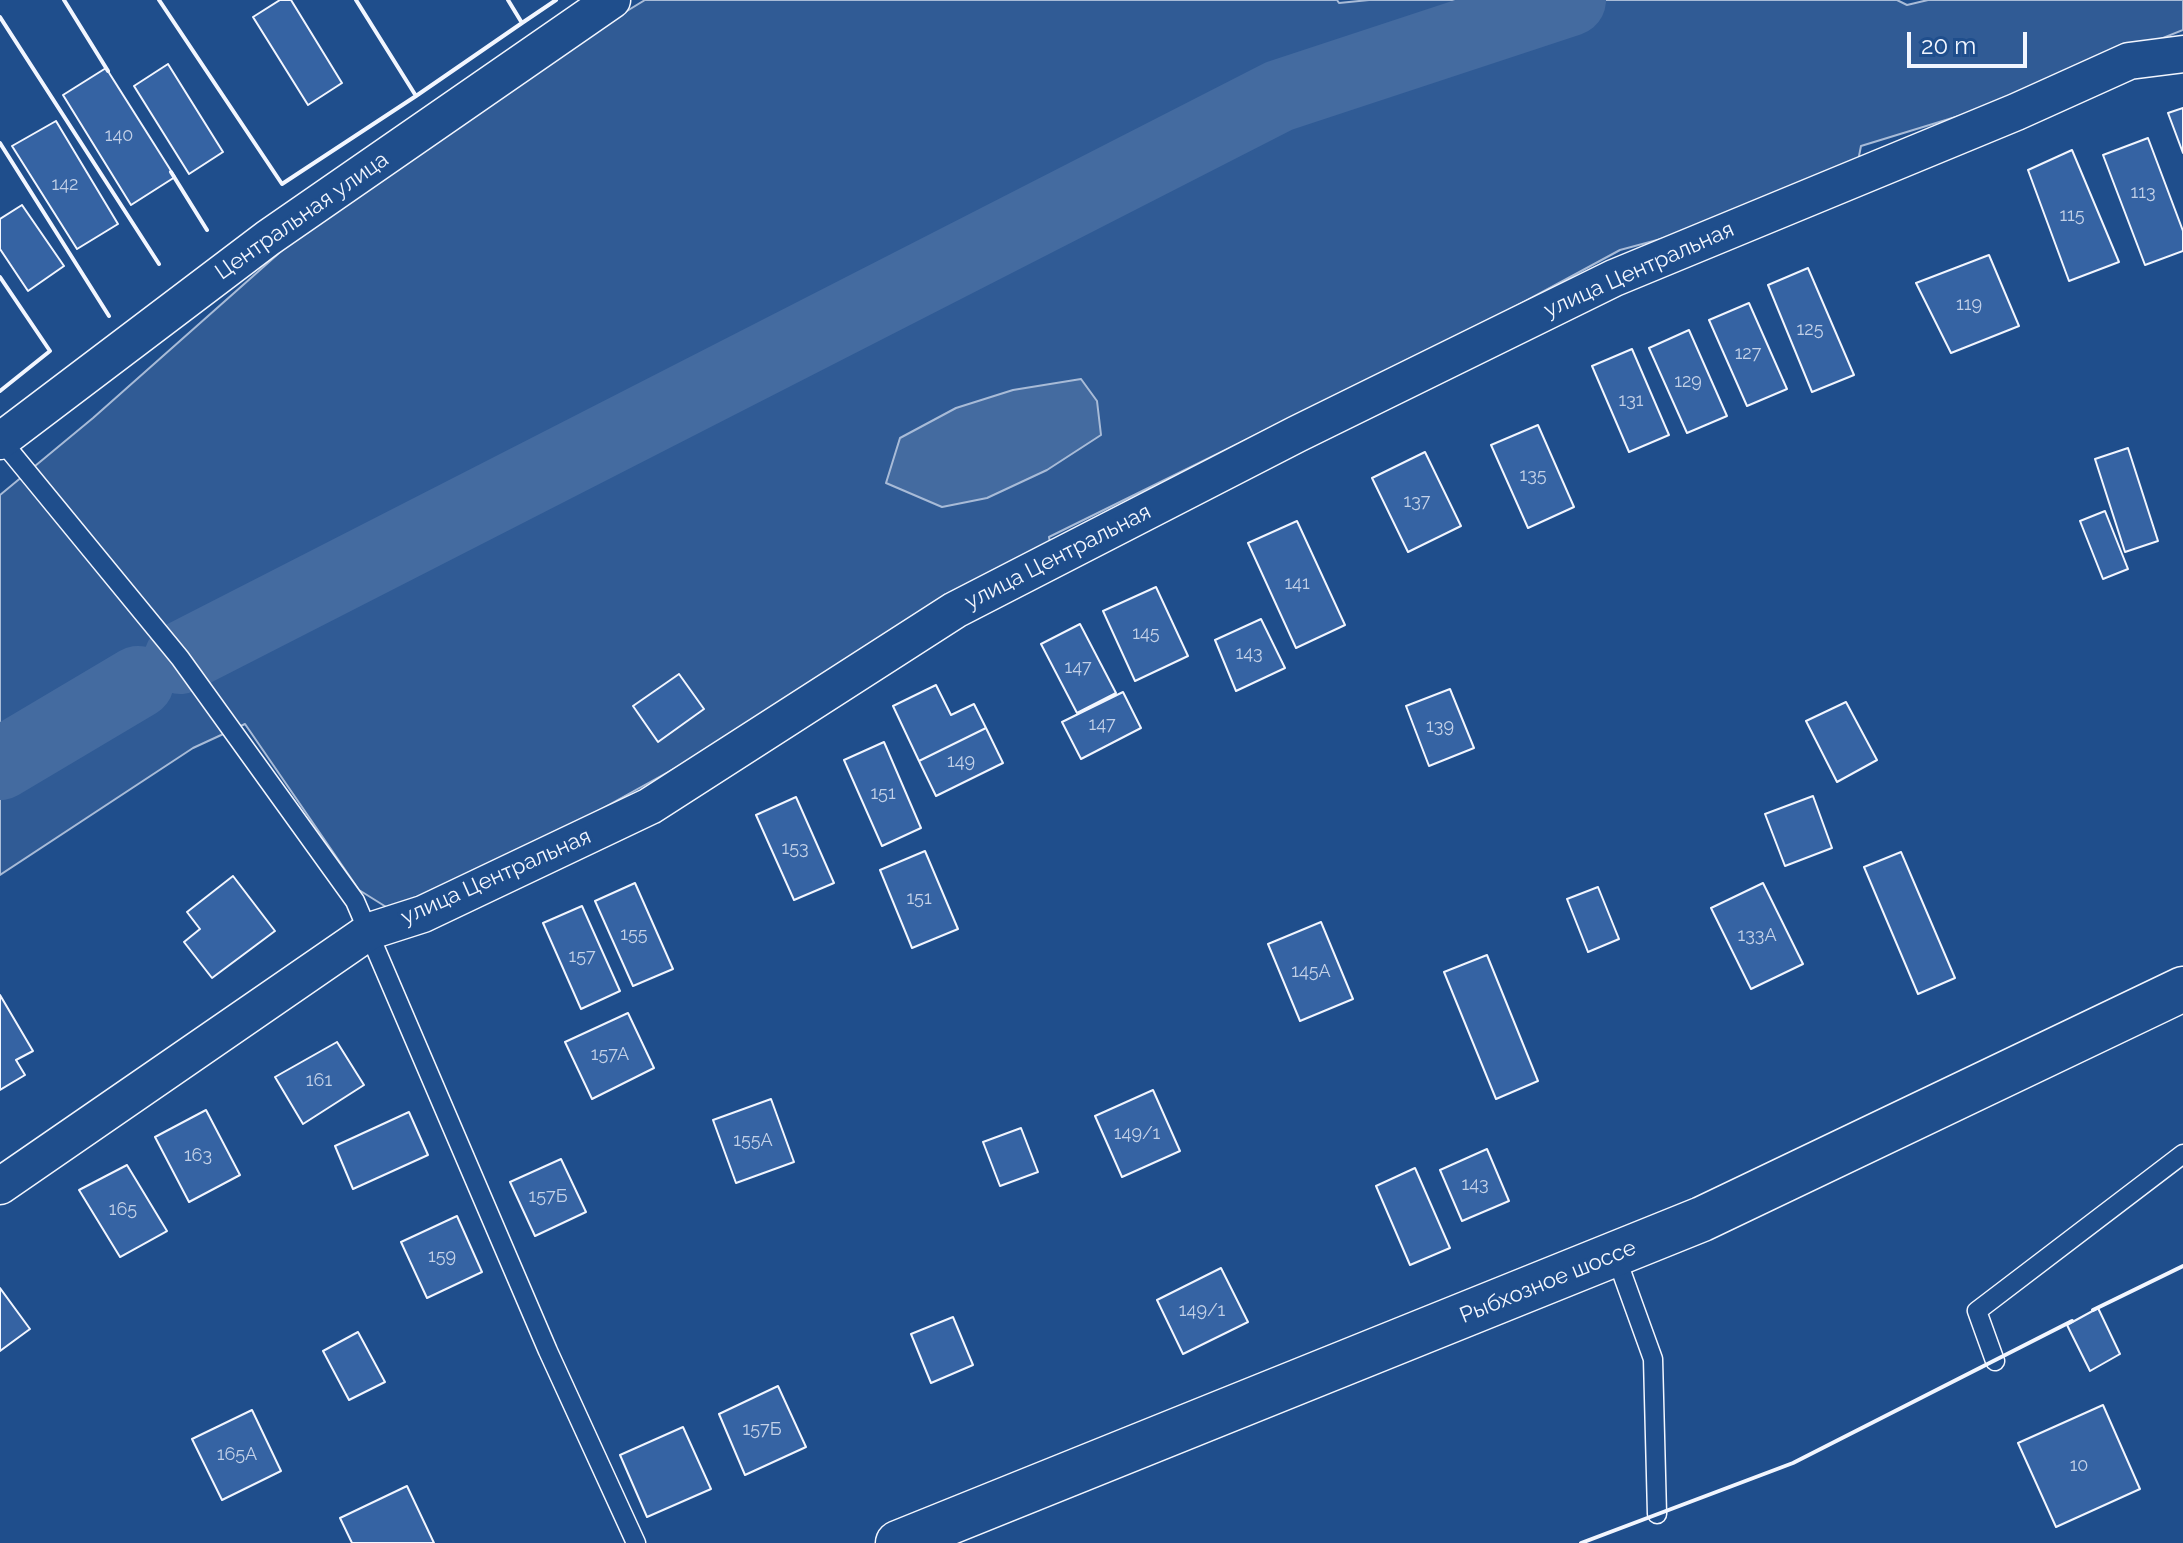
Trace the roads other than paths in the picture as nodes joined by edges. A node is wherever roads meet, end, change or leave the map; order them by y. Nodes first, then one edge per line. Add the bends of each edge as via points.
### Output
1 (612, 0) edge
2 (2183, 54) edge
3 (0, 440) edge
4 (370, 931) junction
5 (2183, 989) edge
6 (2183, 1154) edge
7 (0, 1186) edge
8 (1615, 1254) junction
9 (1995, 1361) dead end
10 (1657, 1514) dead end
11 (636, 1543) edge
12 (898, 1543) edge

1 - 3 street, Центральная улица via 268,238
2 - 4 street, улица Центральная via 2129,61 1614,278 955,610 650,806 423,914
3 - 4 lane via 180,658 355,901
4 - 7 street, улица Центральная
4 - 11 lane via 479,1192
5 - 8 main road, Рыбхозное шоссе via 1716,1213
6 - 9 lane via 1977,1311
8 - 10 lane via 1653,1359
8 - 12 main road, Рыбхозное шоссе

